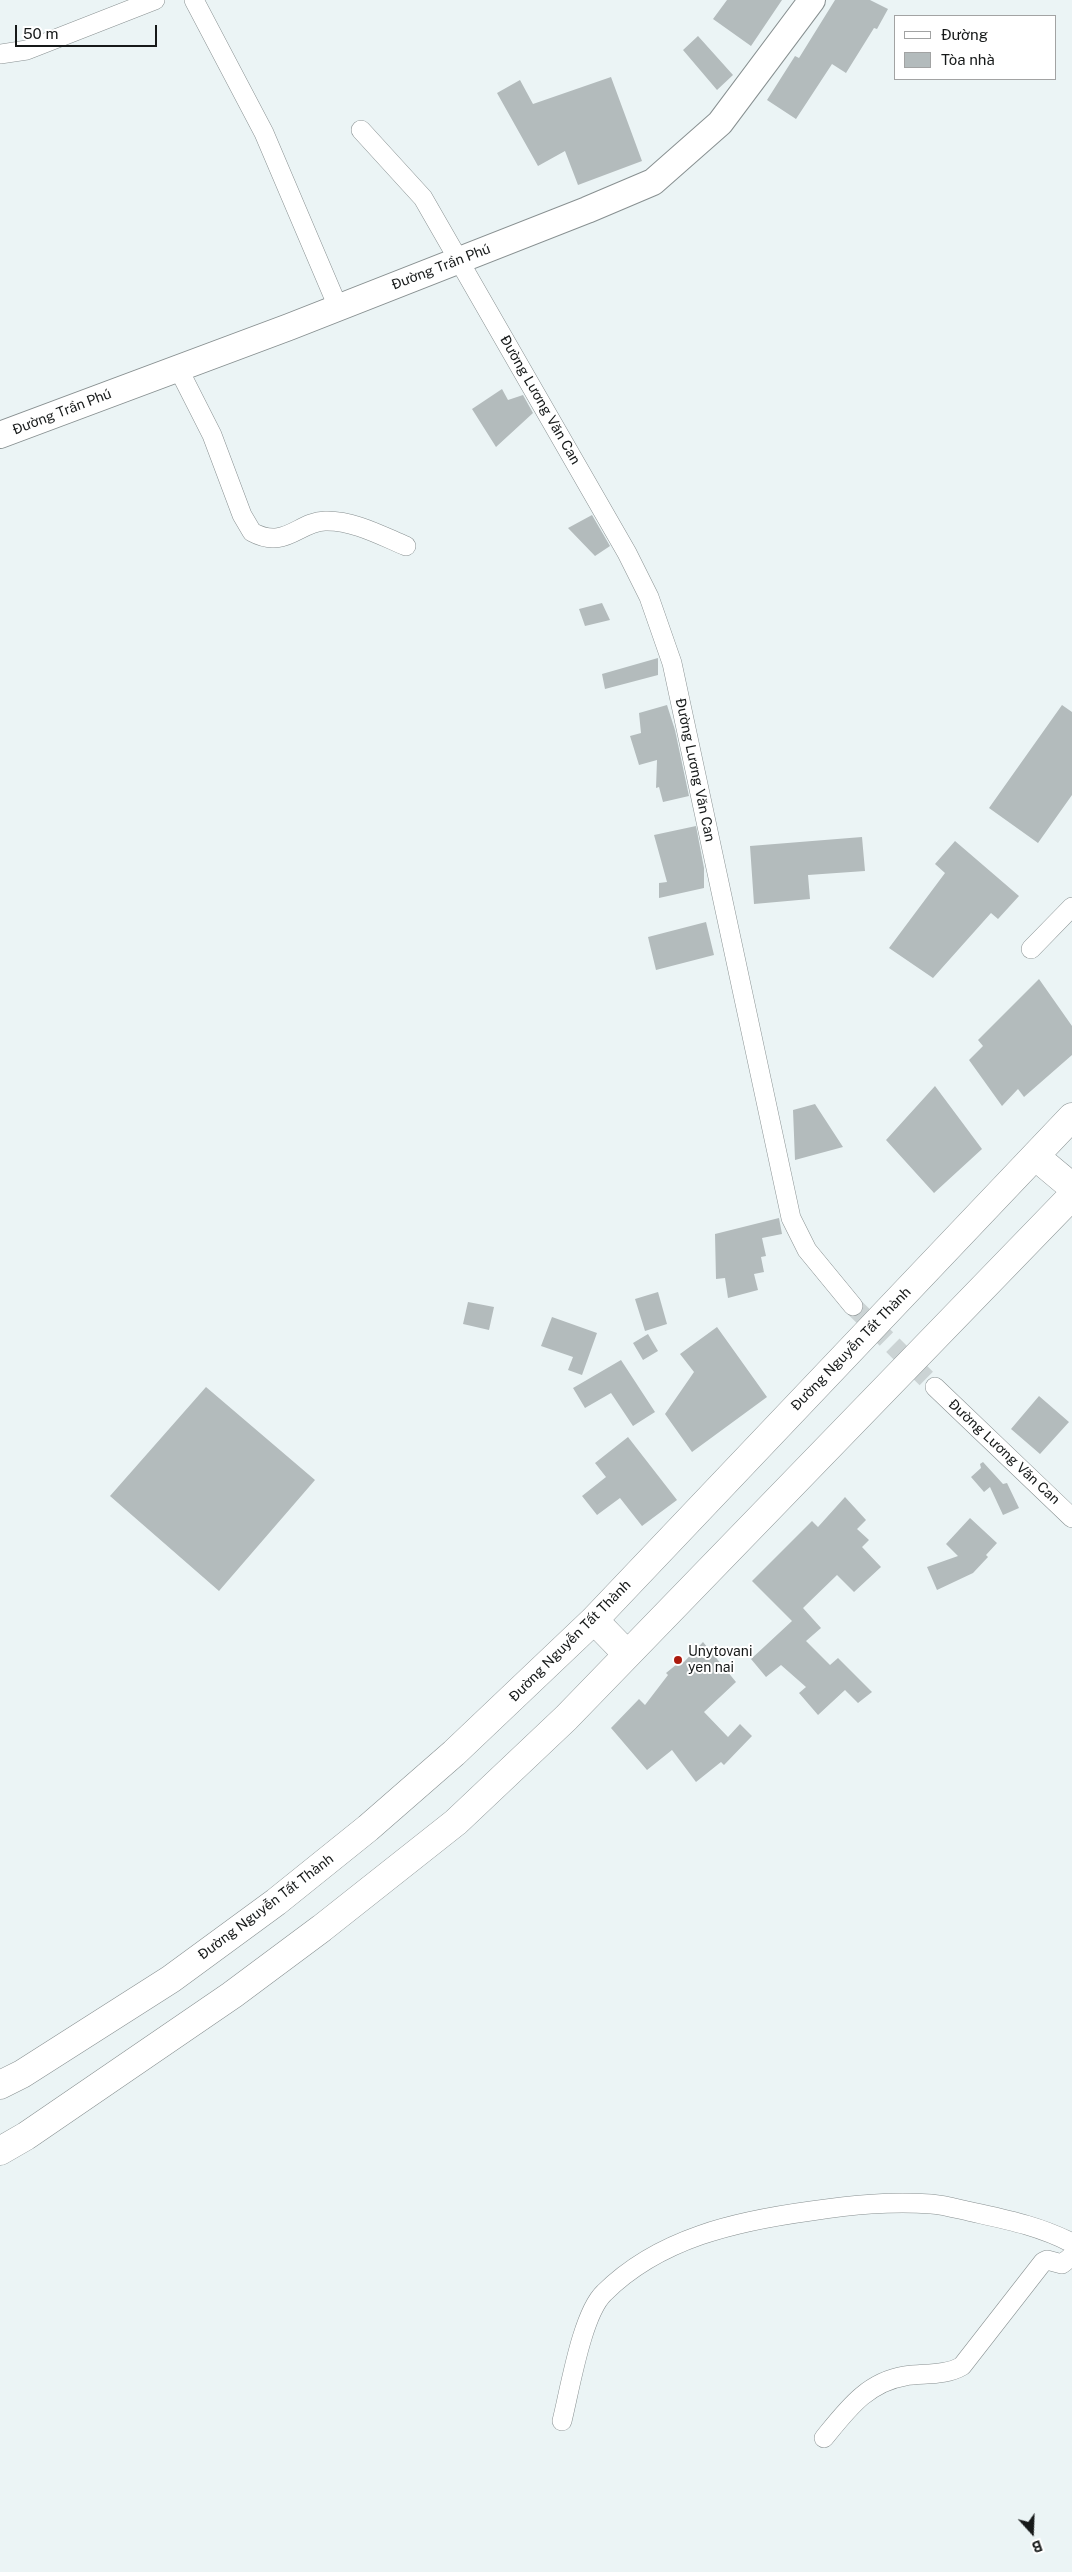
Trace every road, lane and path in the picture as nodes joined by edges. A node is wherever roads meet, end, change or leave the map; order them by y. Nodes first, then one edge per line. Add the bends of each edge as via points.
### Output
1 (155, 0) edge
2 (194, 0) edge
3 (812, 0) edge
4 (0, 54) edge
5 (361, 130) dead end
6 (458, 260) junction
7 (338, 308) junction
8 (178, 368) junction
9 (0, 436) edge
10 (406, 546) dead end
11 (1072, 907) edge
12 (1030, 949) dead end
13 (1072, 1117) edge
14 (1035, 1156) junction
15 (1072, 1187) edge
16 (1072, 1196) edge
17 (853, 1306) tunnel mouth
18 (935, 1387) tunnel mouth
19 (1072, 1518) edge
20 (594, 1620) junction
21 (627, 1654) junction
22 (0, 2085) edge
23 (0, 2151) edge
24 (1072, 2243) edge
25 (1070, 2262) edge
26 (562, 2420) dead end
27 (824, 2438) dead end

1 - 4 street via 27,50
2 - 7 street via 264,133
3 - 6 street, Đường Trần Phú via 720,123 653,182
5 - 6 street, Đường Lương Văn Can via 423,198
6 - 7 street, Đường Trần Phú
6 - 17 street, Đường Lương Văn Can via 611,522 649,598 672,663 791,1218 807,1250
7 - 8 street, Đường Trần Phú
8 - 9 street, Đường Trần Phú
8 - 10 street via 212,436 242,515 252,532 270,538 285,536 324,521 346,523
11 - 12 street
13 - 14 main road, Đường Nguyễn Tất Thành
14 - 15 main road
14 - 20 main road, Đường Nguyễn Tất Thành
16 - 21 main road
18 - 19 street, Đường Lương Văn Can
20 - 21 main road
20 - 22 main road, Đường Nguyễn Tất Thành via 454,1753 276,1902 170,1979
21 - 23 main road via 511,1771 456,1822 387,1878 232,1995
24 - 26 street via 1044,2229 933,2204 872,2202 756,2219 718,2229 675,2245 638,2266 603,2293 591,2310
25 - 27 street via 1043,2262 962,2366 947,2372 904,2376 864,2392

